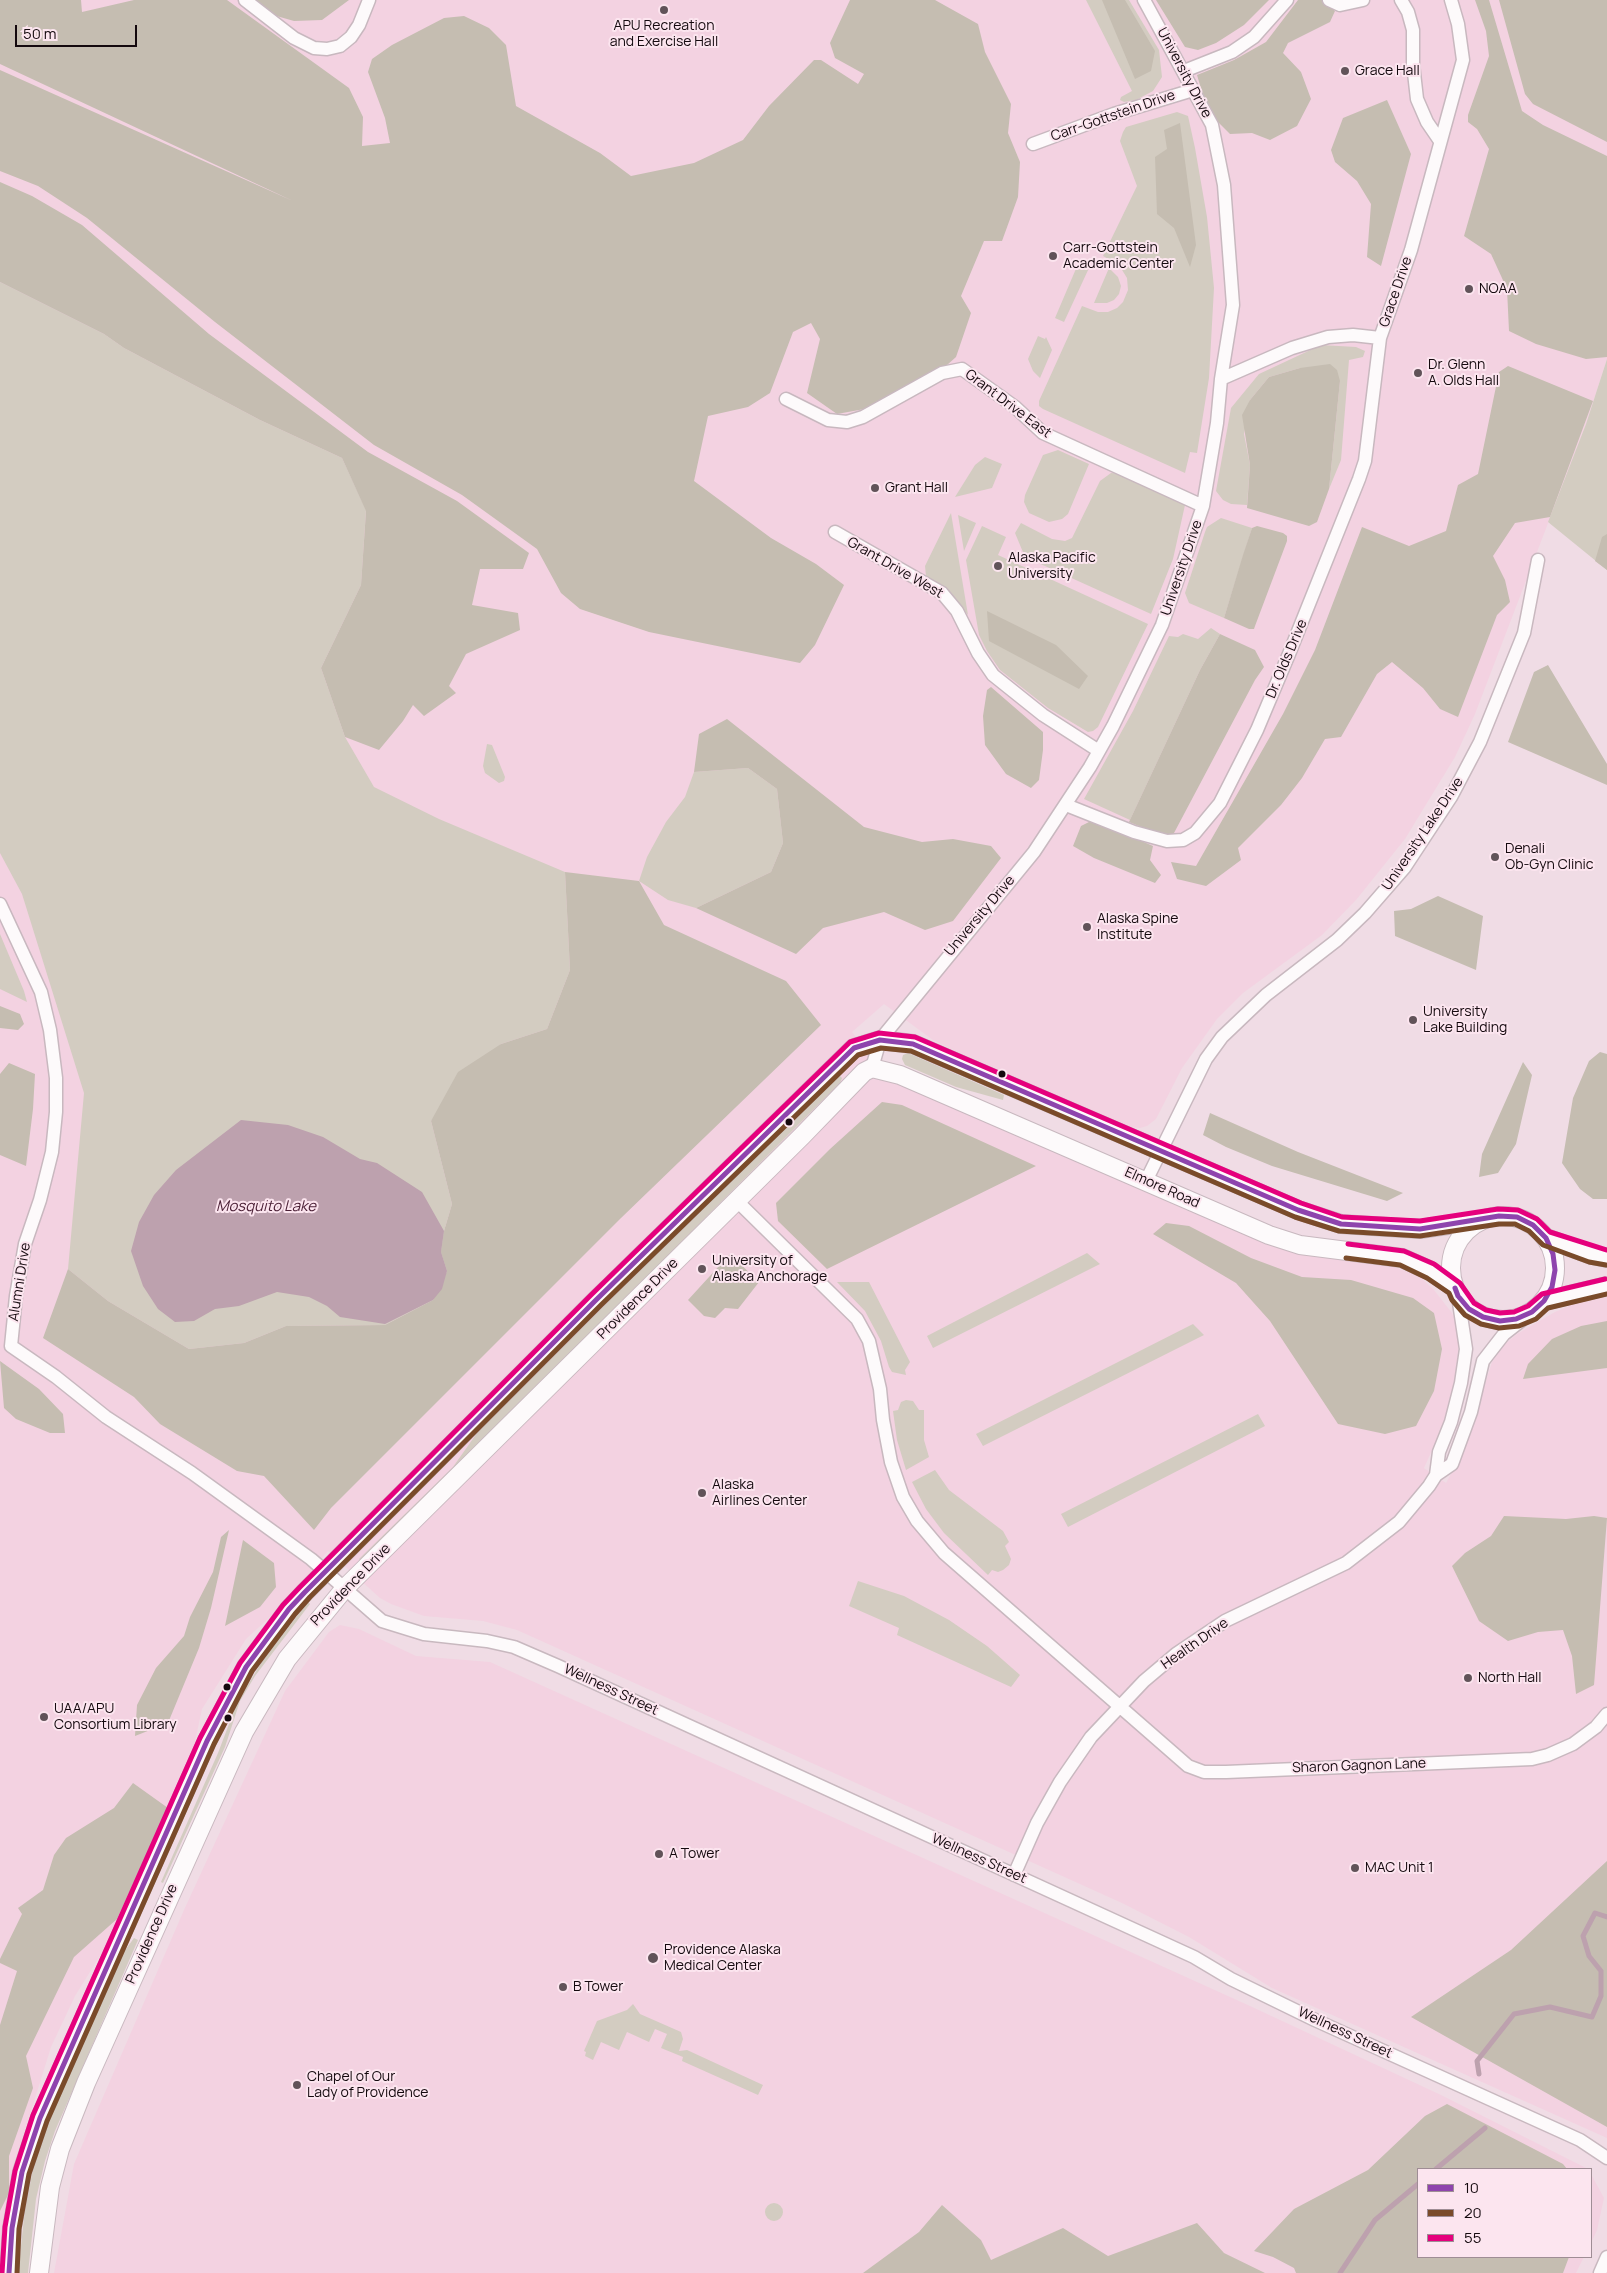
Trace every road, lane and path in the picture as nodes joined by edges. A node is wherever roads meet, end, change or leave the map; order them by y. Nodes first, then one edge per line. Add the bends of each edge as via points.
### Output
1 (245, 0) edge
2 (368, 0) edge
3 (1144, 0) edge
4 (1287, 0) edge
5 (1329, 0) edge
6 (1363, 0) edge
7 (1400, 0) edge
8 (1451, 0) edge
9 (1184, 71) junction
10 (1193, 90) junction
11 (1440, 141) junction
12 (1032, 144) dead end
13 (1380, 338) junction
14 (1220, 379) junction
15 (786, 399) dead end
16 (1203, 506) junction
17 (835, 532) dead end
18 (1538, 560) dead end
19 (1099, 751) junction
20 (1066, 804) junction
21 (0, 904) edge
22 (880, 1040) junction
23 (872, 1068) junction
24 (1159, 1151) junction
25 (1146, 1181) junction
26 (737, 1200) junction
27 (1482, 1220) junction
28 (1546, 1238) junction
29 (1607, 1258) edge
30 (1607, 1286) edge
31 (1457, 1292) junction
32 (1538, 1307) junction
33 (5, 1344) edge
34 (1436, 1475) junction
35 (325, 1572) junction
36 (345, 1588) junction
37 (1118, 1707) junction
38 (1607, 1714) edge
39 (1014, 1875) junction
40 (1607, 2158) edge
41 (1607, 2257) edge
42 (9, 2273) edge
43 (39, 2273) edge
44 (1600, 2273) edge

1 - 2 street via 294,38 314,48 327,49 340,46 351,37
3 - 9 street, University Drive
4 - 9 street via 1254,37 1232,52
5 - 6 street via 1340,5
7 - 11 street via 1408,12 1413,30 1412,64 1417,99
8 - 11 street, Grace Drive via 1463,60
9 - 10 street, University Drive
10 - 12 street, Carr-Gottstein Drive
10 - 14 street, University Drive via 1212,125 1224,184 1229,234 1232,305
11 - 13 street, Grace Drive via 1411,250
13 - 14 street, Grace Drive via 1328,337 1292,348
13 - 20 street, Dr. Olds Drive via 1365,461 1359,479 1290,654 1220,804 1195,833 1183,840 1166,841 1134,832
14 - 16 street, University Drive via 1217,423
15 - 16 street, Grant Drive East via 828,420 847,422 942,373 962,369 1043,433
16 - 19 street, University Drive via 1162,625
17 - 19 street, Grant Drive West via 942,593 957,611 993,676 1043,715
18 - 24 street, University Lake Drive via 1524,633 1480,742 1450,797 1404,867 1365,914 1266,995 1222,1037 1206,1059
19 - 20 street, University Drive
20 - 22 street, University Drive via 1034,852
21 - 33 street, Alumni Drive via 41,992 56,1078 52,1152 25,1244
22 - 23 street, University Drive
22 - 24 main road via 913,1044
22 - 35 main road, Providence Drive via 854,1048 596,1300
23 - 25 main road, Elmore Road via 900,1075
23 - 26 main road, Providence Drive via 864,1072
24 - 25 street, University Lake Drive
24 - 27 main road via 1298,1210 1340,1224 1420,1229
25 - 31 main road, Elmore Road via 1269,1235 1300,1245 1402,1258 1432,1271
26 - 36 main road, Providence Drive
26 - 37 street, Sharon Gagnon Lane via 857,1319 869,1341 891,1462 917,1521 944,1553
27 - 28 main road via 1499,1216 1517,1218 1533,1225
27 - 31 main road via 1467,1230 1456,1245 1451,1262 1452,1280
28 - 29 main road
28 - 32 main road via 1554,1254 1555,1270 1552,1287
30 - 32 main road
31 - 32 main road via 1469,1309 1483,1317 1508,1320
31 - 34 street, Health Drive via 1466,1349 1463,1375 1451,1422 1439,1452
32 - 34 street, Health Drive via 1504,1334 1483,1361 1471,1412 1452,1464
33 - 35 street, Alumni Drive via 56,1377 106,1417 192,1473
34 - 37 street, Health Drive via 1399,1522 1361,1552 1331,1571 1226,1621 1176,1654
35 - 36 street, Wellness Street
35 - 42 main road, Providence Drive via 289,1610 246,1667 207,1741 30,2144 12,2228
36 - 39 street, Wellness Street via 382,1621 424,1634 514,1647
36 - 43 main road, Providence Drive via 309,1629 268,1688 240,1740 165,1903 60,2149 44,2220
37 - 38 street, Sharon Gagnon Lane via 1176,1757 1204,1772 1532,1759 1573,1744
37 - 39 street, Health Drive via 1091,1737 1060,1782
39 - 40 street, Wellness Street via 1194,1957 1315,2020 1580,2140
41 - 44 street

